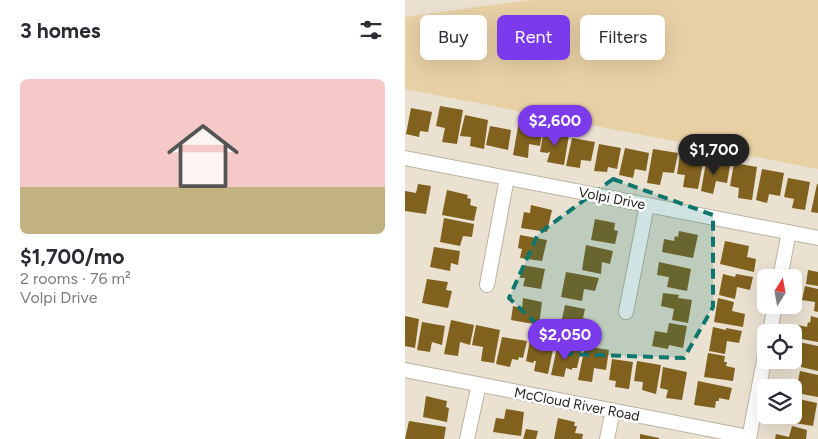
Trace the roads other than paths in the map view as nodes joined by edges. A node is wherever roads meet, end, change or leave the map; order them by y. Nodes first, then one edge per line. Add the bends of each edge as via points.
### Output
1 (405, 158) edge
2 (507, 178) junction
3 (647, 205) junction
4 (789, 232) junction
5 (818, 238) edge
6 (782, 269) edge
7 (487, 285) dead end
8 (626, 312) dead end
9 (762, 369) edge
10 (405, 370) edge
11 (479, 384) junction
12 (613, 410) junction
13 (749, 438) edge
14 (467, 439) edge
15 (607, 439) edge

1 - 2 street, Volpi Drive
2 - 3 street, Volpi Drive
2 - 7 street
3 - 4 street, Volpi Drive
3 - 8 street
4 - 5 street, Volpi Drive
4 - 6 street
9 - 13 street
10 - 11 street, McCloud River Road
11 - 12 street, McCloud River Road
11 - 14 street
12 - 13 street, McCloud River Road
12 - 15 street

